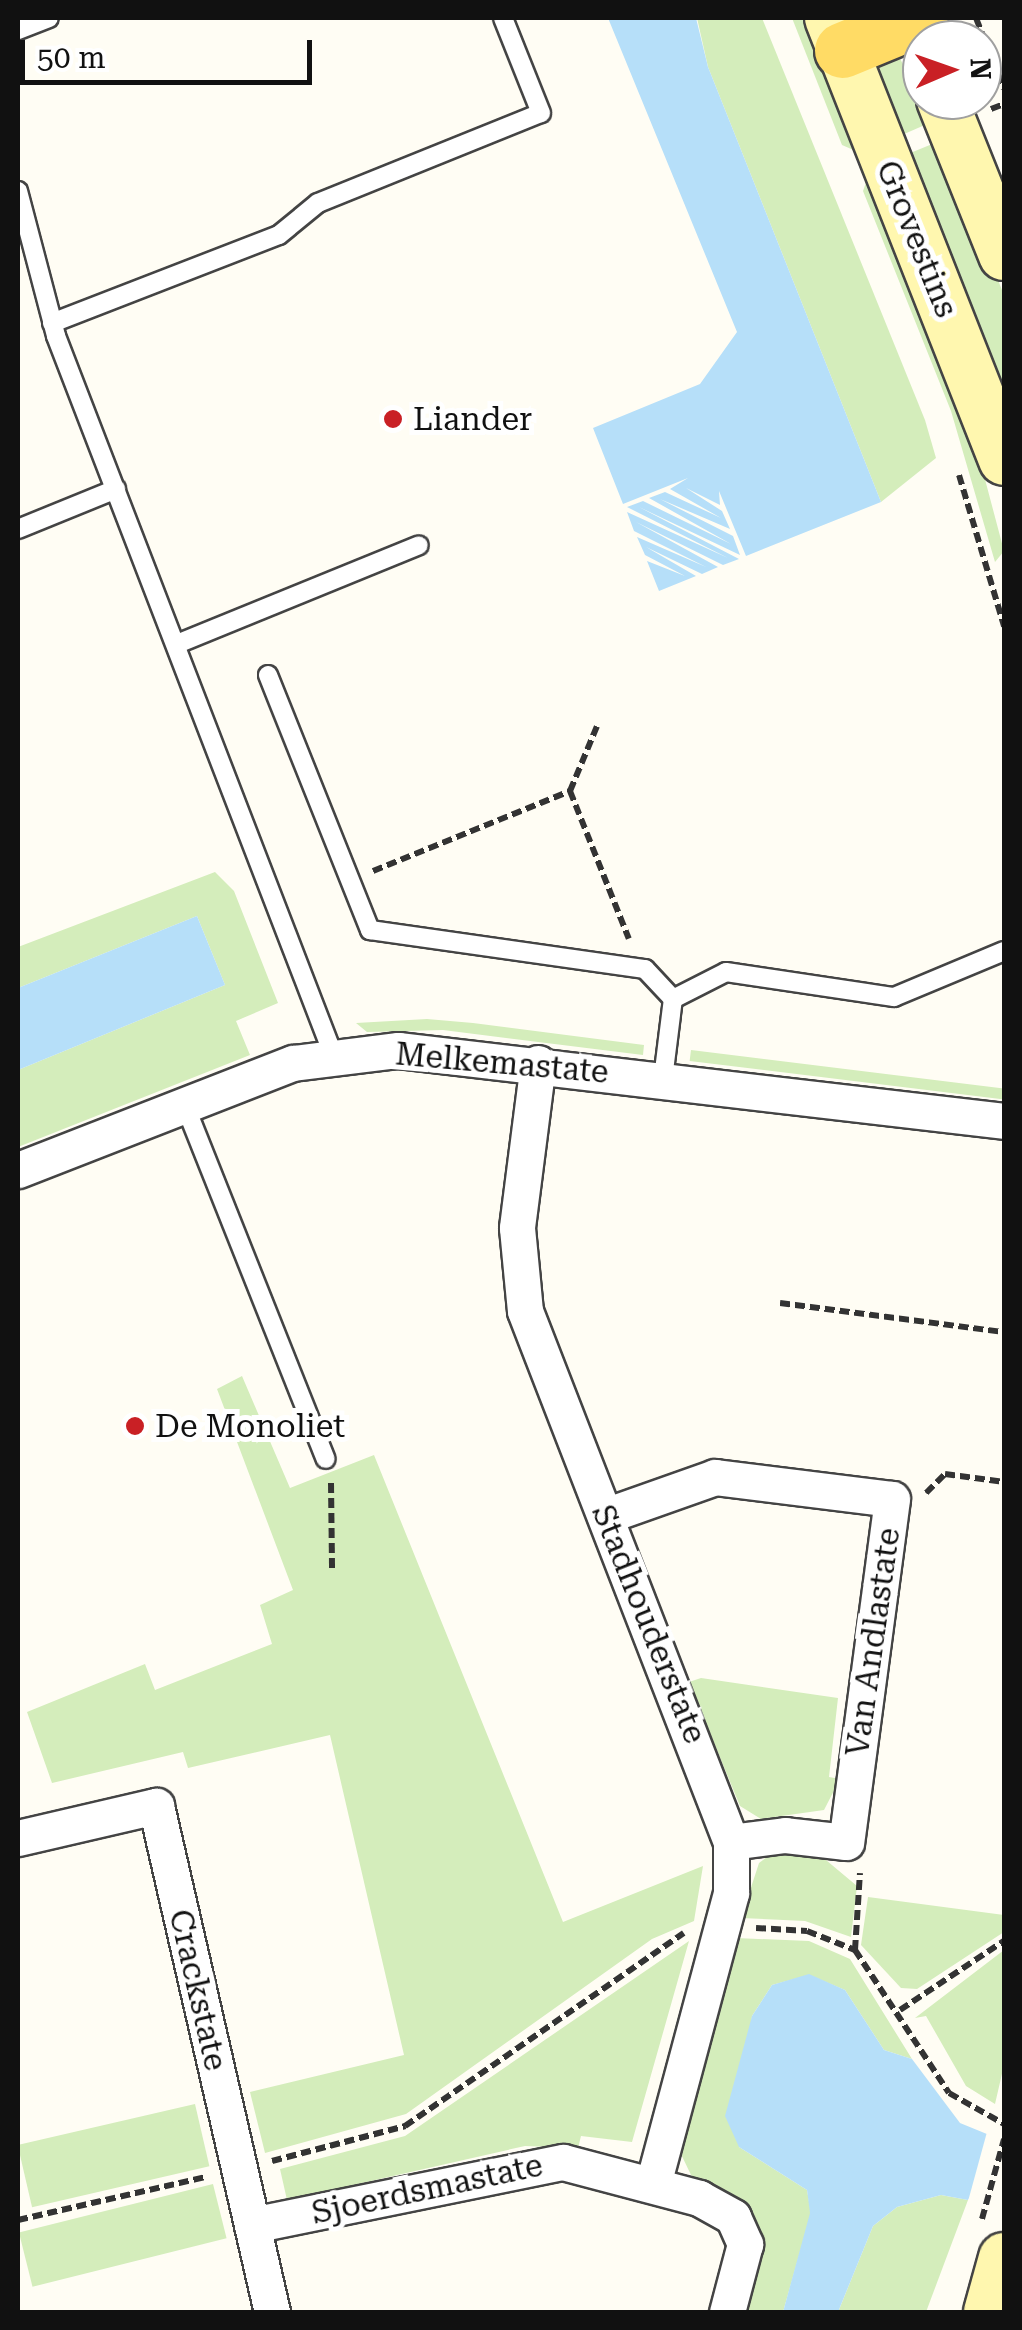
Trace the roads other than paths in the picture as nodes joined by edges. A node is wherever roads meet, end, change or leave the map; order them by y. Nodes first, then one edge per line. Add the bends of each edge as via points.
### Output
1 (49, 18) edge
2 (503, 18) edge
3 (902, 28) edge
4 (18, 30) edge
5 (836, 34) edge
6 (950, 120) edge
7 (18, 191) edge
8 (1004, 255) edge
9 (52, 323) junction
10 (1004, 460) edge
11 (116, 489) junction
12 (18, 530) edge
13 (419, 546) dead end
14 (177, 644) junction
15 (268, 675) dead end
16 (1004, 951) edge
17 (673, 998) junction
18 (334, 1057) junction
19 (538, 1064) junction
20 (663, 1080) junction
21 (184, 1103) junction
22 (1004, 1122) edge
23 (18, 1170) edge
24 (326, 1459) road end
25 (605, 1516) junction
26 (18, 1838) edge
27 (730, 1842) junction
28 (653, 2185) junction
29 (252, 2226) junction
30 (994, 2236) edge
31 (272, 2312) edge
32 (727, 2312) edge
33 (989, 2312) edge

1 - 4 lane
2 - 9 lane via 542,113 318,203 279,235
3 - 5 main road
5 - 10 main road, Grovestins
6 - 8 main road
7 - 9 lane
9 - 11 lane
11 - 12 lane
11 - 14 lane
13 - 14 lane
14 - 18 lane
15 - 17 lane via 370,930 641,968
16 - 17 lane via 894,997 726,972
17 - 20 lane
18 - 19 street, Melkemastate via 442,1051
18 - 21 street, Melkemastate
19 - 20 street, Melkemastate
19 - 25 street, Stadhouderstate via 516,1228 519,1286
20 - 22 street, Melkemastate
21 - 23 street, Melkemastate
21 - 24 lane
25 - 27 street, Stadhouderstate
25 - 27 street, Van Andlastate via 714,1477 892,1500 846,1842
26 - 29 street, Crackstate via 156,1806
27 - 28 street, Stadhouderstate via 722,1928
28 - 29 street, Sjoerdsmastate via 541,2162
28 - 32 street, Sjoerdsmastate via 718,2207 741,2228
29 - 31 street, Crackstate
30 - 33 main road

